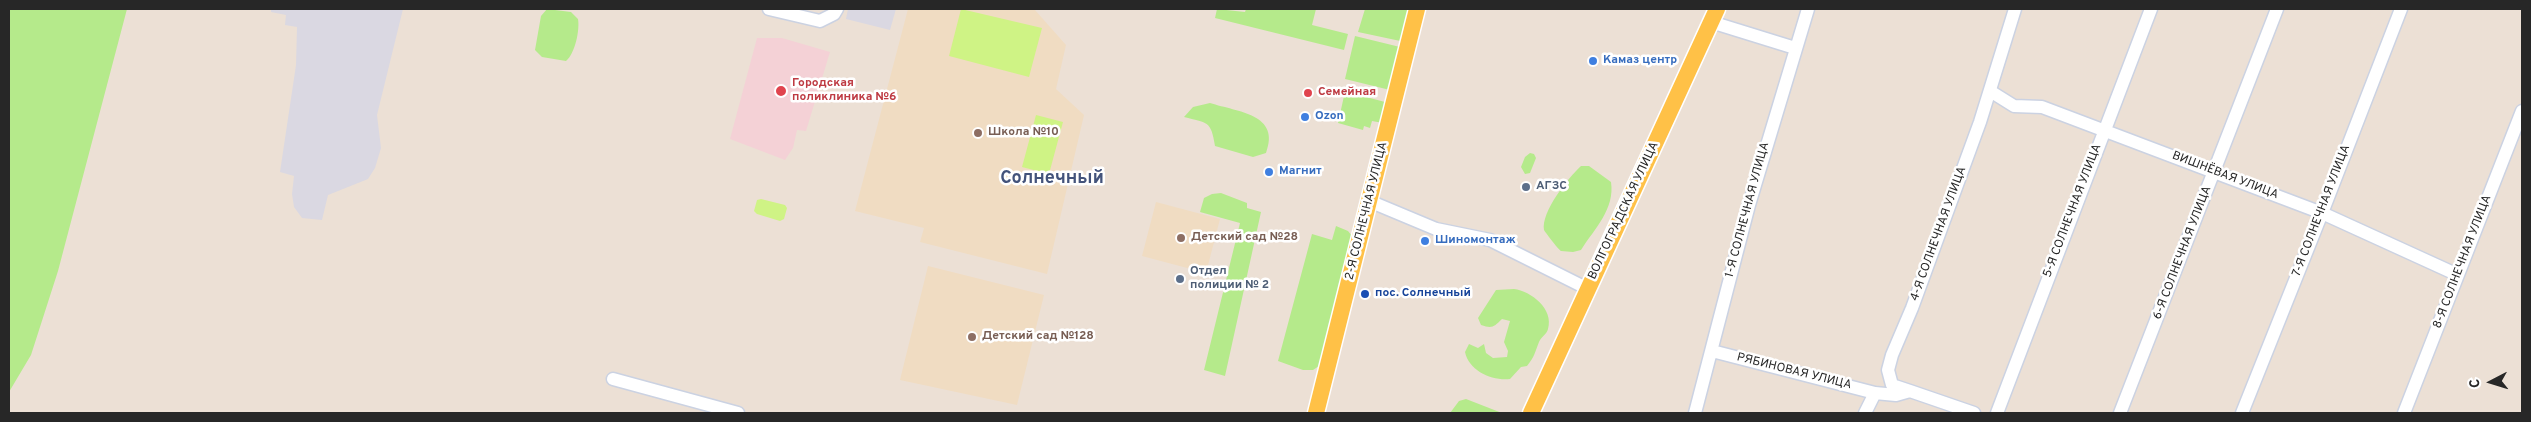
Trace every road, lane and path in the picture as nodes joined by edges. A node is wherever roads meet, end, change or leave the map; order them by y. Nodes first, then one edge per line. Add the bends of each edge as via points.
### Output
1 (769, 9) edge
2 (837, 9) edge
3 (1417, 9) edge
4 (1808, 9) edge
5 (2015, 9) edge
6 (2151, 9) edge
7 (2277, 9) edge
8 (2400, 9) edge
9 (1714, 16) edge
10 (1795, 48) junction
11 (1990, 91) junction
12 (2522, 111) edge
13 (2104, 131) junction
14 (2215, 171) junction
15 (1369, 201) junction
16 (2322, 214) junction
17 (2458, 275) junction
18 (1588, 289) junction
19 (1712, 351) junction
20 (613, 379) dead end
21 (1910, 391) junction
22 (1875, 393) junction
23 (738, 413) edge
24 (1316, 413) edge
25 (1531, 413) edge
26 (1695, 413) edge
27 (1865, 413) edge
28 (1974, 413) edge
29 (1997, 413) edge
30 (2120, 413) edge
31 (2242, 413) edge
32 (2404, 413) edge

1 - 2 street via 820,22
3 - 15 main road, 2-Я СОЛНЕЧНАЯ УЛИЦА
4 - 10 street, 1-Я СОЛНЕЧНАЯ УЛИЦА
5 - 11 street, 4-Я СОЛНЕЧНАЯ УЛИЦА
6 - 13 street, 5-Я СОЛНЕЧНАЯ УЛИЦА
7 - 14 street, 6-Я СОЛНЕЧНАЯ УЛИЦА
8 - 16 street, 7-Я СОЛНЕЧНАЯ УЛИЦА
9 - 10 street
9 - 18 main road, ВОЛГОГРАДСКАЯ УЛИЦА
10 - 19 street, 1-Я СОЛНЕЧНАЯ УЛИЦА via 1749,205
11 - 13 street, ВИШНЁВАЯ УЛИЦА via 2014,106 2042,107
11 - 21 street, 4-Я СОЛНЕЧНАЯ УЛИЦА via 1892,355 1888,370 1892,385
12 - 17 street, 8-Я СОЛНЕЧНАЯ УЛИЦА
13 - 14 street, ВИШНЁВАЯ УЛИЦА
13 - 29 street, 5-Я СОЛНЕЧНАЯ УЛИЦА
14 - 16 street, ВИШНЁВАЯ УЛИЦА
14 - 30 street, 6-Я СОЛНЕЧНАЯ УЛИЦА
15 - 18 street via 1436,229 1490,240
15 - 24 main road, 2-Я СОЛНЕЧНАЯ УЛИЦА
16 - 17 street, ВИШНЁВАЯ УЛИЦА
16 - 31 street, 7-Я СОЛНЕЧНАЯ УЛИЦА
17 - 32 street, 8-Я СОЛНЕЧНАЯ УЛИЦА
18 - 25 main road, ВОЛГОГРАДСКАЯ УЛИЦА
19 - 22 street, РЯБИНОВАЯ УЛИЦА
19 - 26 street, 1-Я СОЛНЕЧНАЯ УЛИЦА
20 - 23 street
21 - 22 street via 1896,395
21 - 28 street
22 - 27 street

